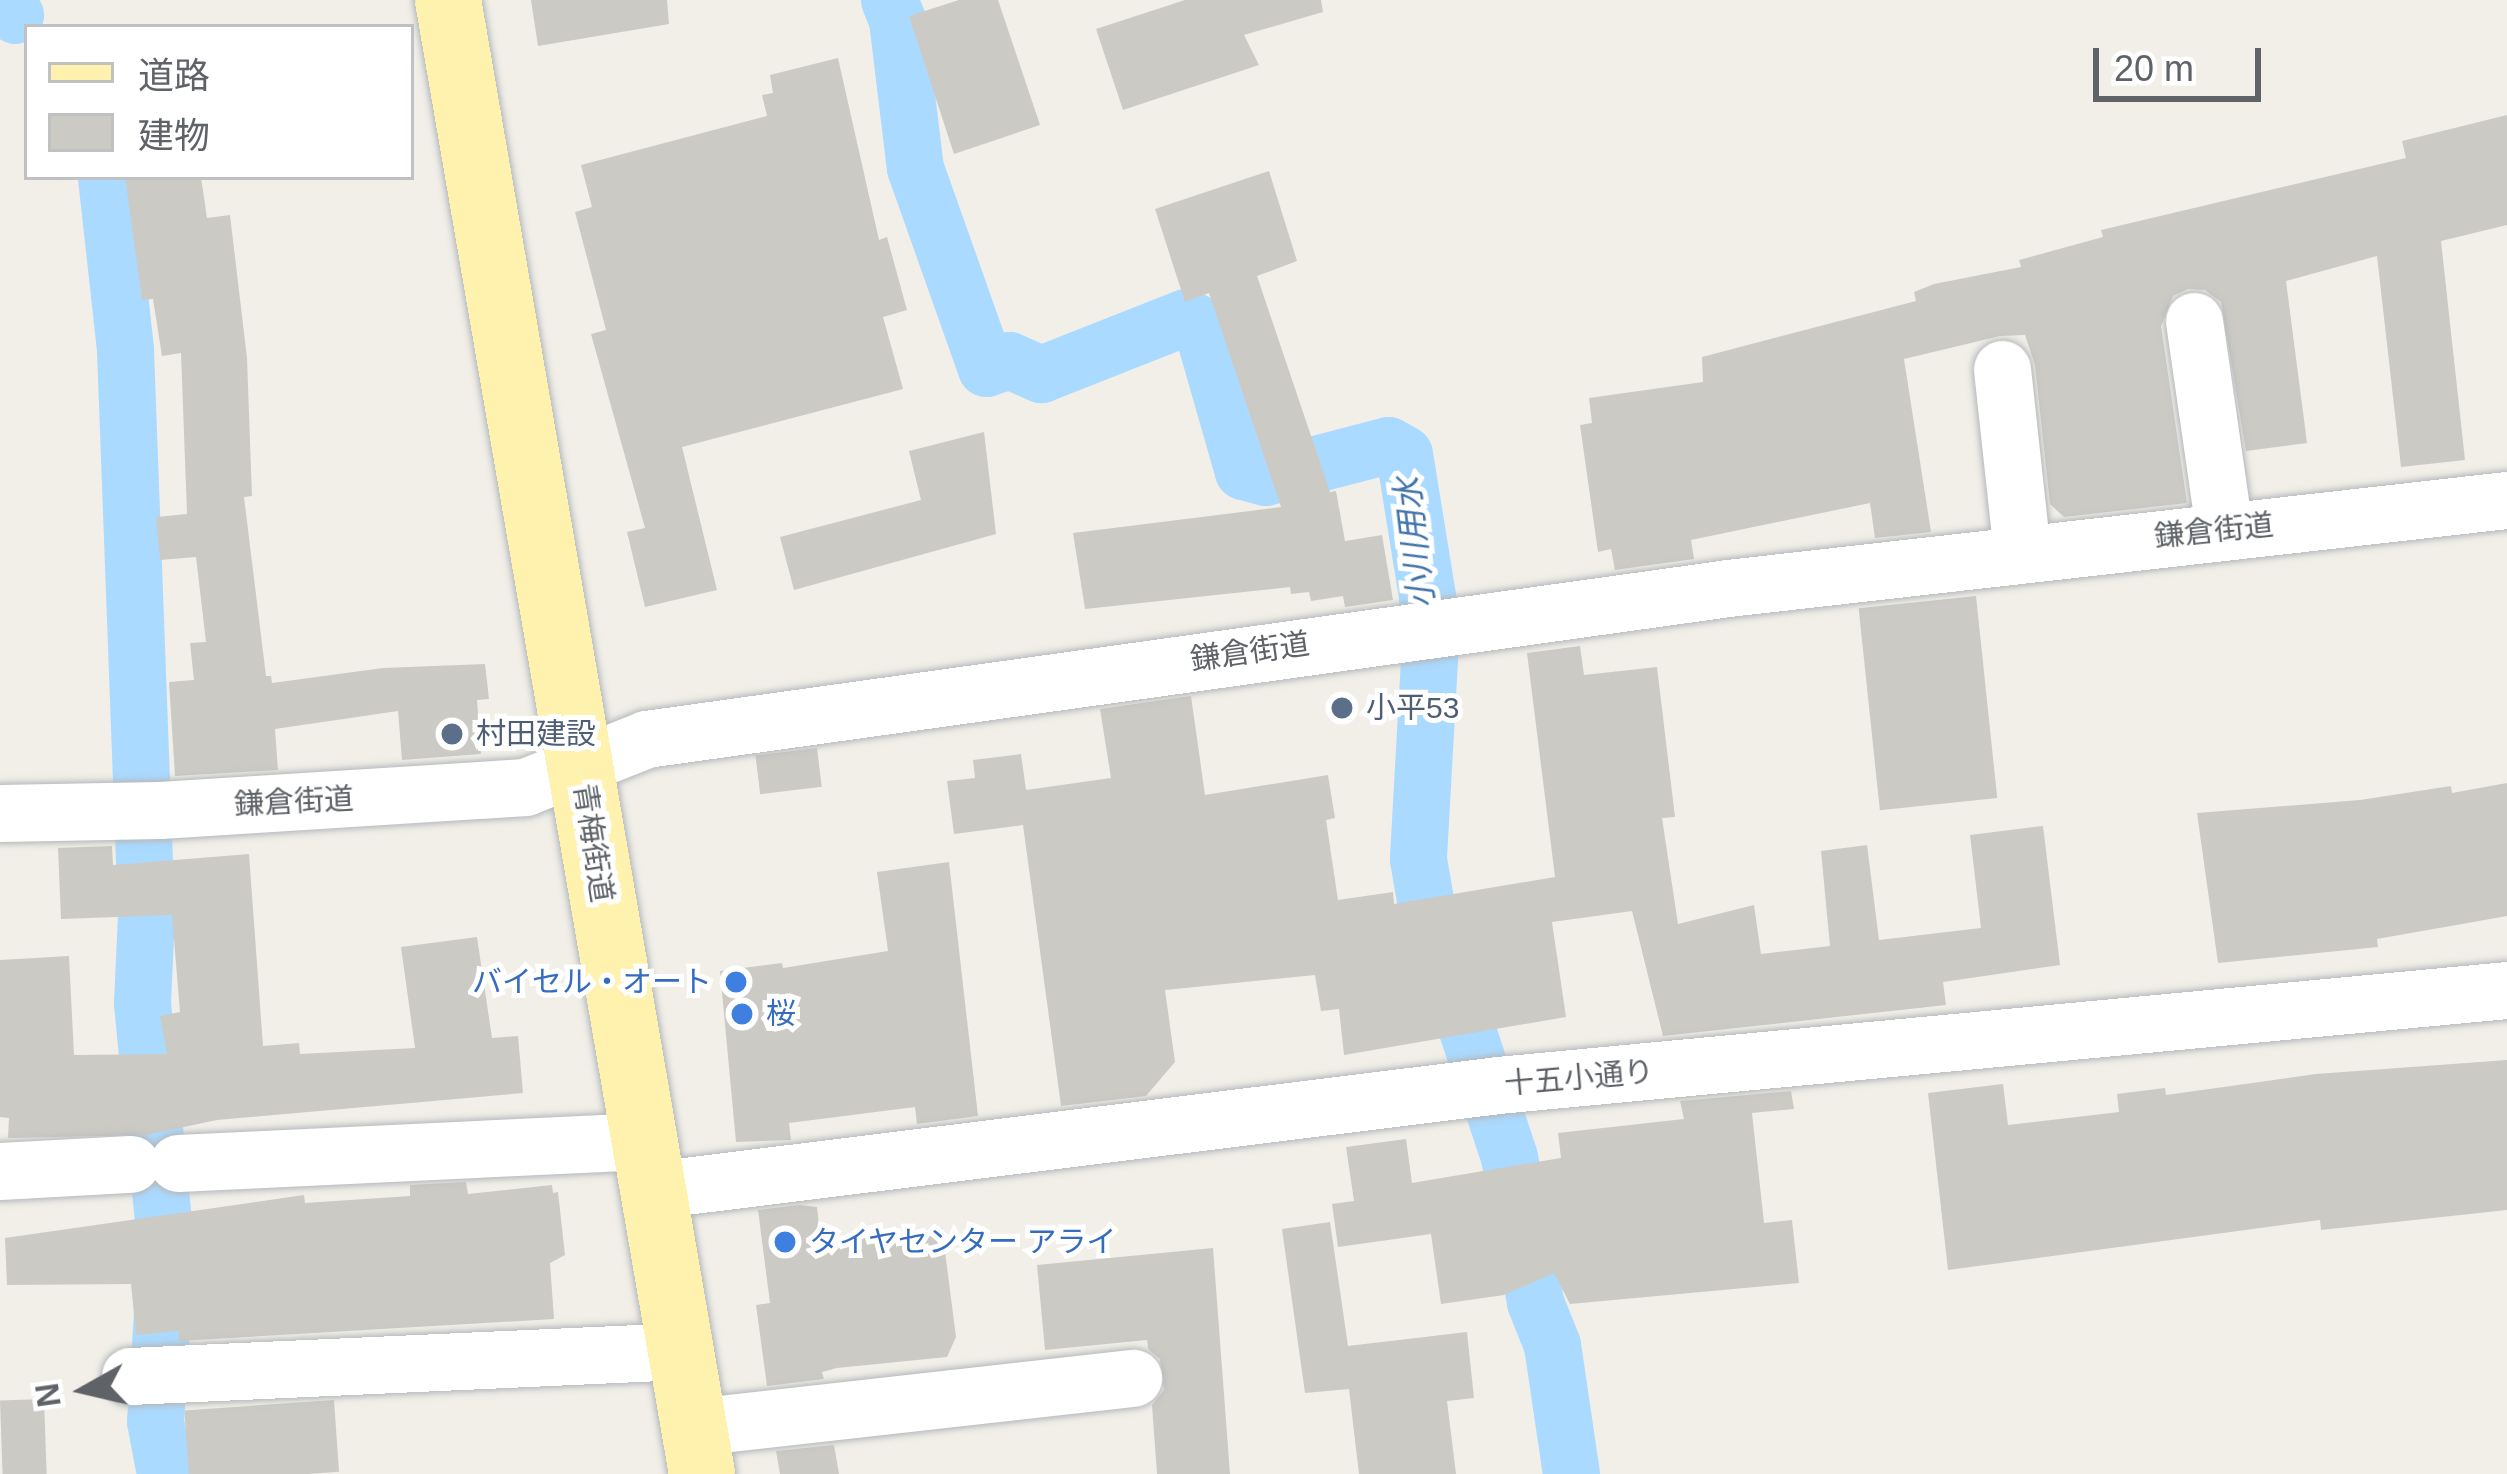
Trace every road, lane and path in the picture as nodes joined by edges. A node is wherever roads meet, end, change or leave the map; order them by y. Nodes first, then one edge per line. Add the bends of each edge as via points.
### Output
1 (448, 0) edge
2 (2194, 321) dead end
3 (2002, 368) dead end
4 (2507, 500) edge
5 (2224, 530) junction
6 (2022, 553) junction
7 (580, 765) junction
8 (0, 813) edge
9 (2507, 990) edge
10 (649, 1166) junction
11 (0, 1172) edge
12 (682, 1351) junction
13 (154, 1376) dead end
14 (1133, 1378) dead end
15 (698, 1450) edge

1 - 7 main road, 青梅街道
2 - 5 street
3 - 6 street
4 - 5 street, 鎌倉街道
5 - 6 street, 鎌倉街道
6 - 7 street, 鎌倉街道 via 646,739
7 - 8 street, 鎌倉街道 via 525,788
7 - 10 main road, 青梅街道
9 - 10 street, 十五小通り
10 - 11 street, 十五小通り via 154,1164
10 - 12 main road, 青梅街道
12 - 13 street
12 - 15 main road, 青梅街道
14 - 15 street

